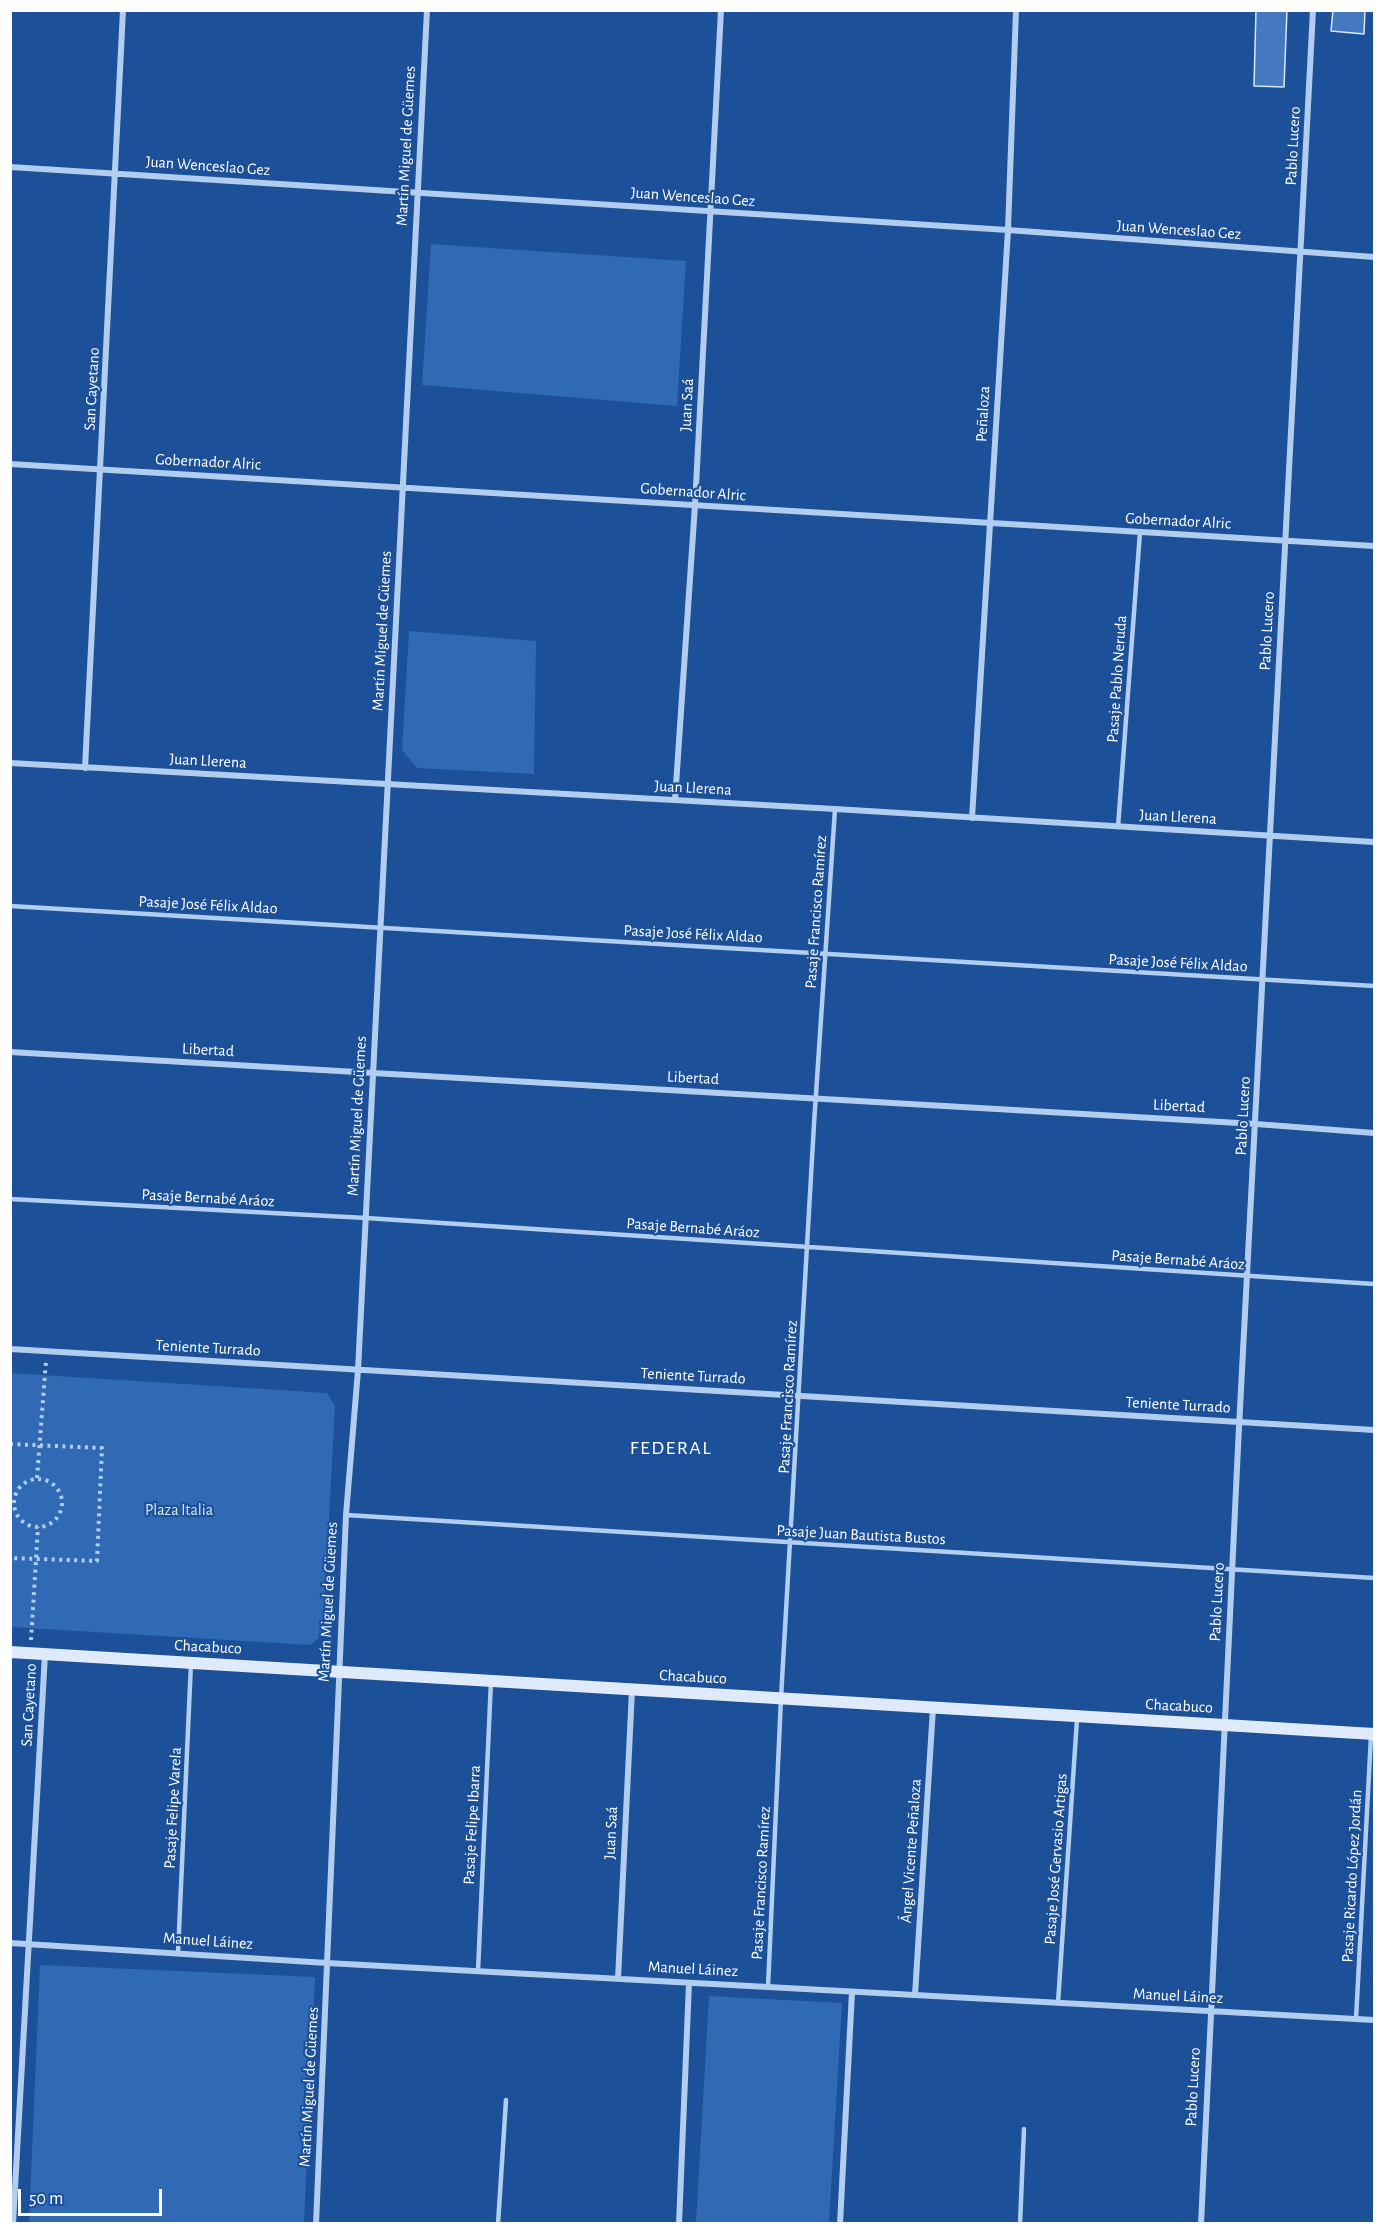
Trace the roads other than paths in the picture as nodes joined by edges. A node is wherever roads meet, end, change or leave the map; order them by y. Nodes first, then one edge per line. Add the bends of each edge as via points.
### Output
1 (123, 10) edge
2 (427, 10) edge
3 (721, 10) edge
4 (1016, 10) edge
5 (1313, 10) edge
6 (10, 167) edge
7 (115, 173) junction
8 (417, 192) junction
9 (711, 211) junction
10 (1008, 230) junction
11 (1301, 253) junction
12 (1374, 257) edge
13 (10, 464) edge
14 (102, 469) junction
15 (402, 487) junction
16 (695, 505) junction
17 (990, 523) junction
18 (1140, 532) junction
19 (1286, 541) junction
20 (1374, 546) edge
21 (10, 763) edge
22 (85, 768) junction
23 (388, 784) junction
24 (675, 800) junction
25 (835, 809) junction
26 (972, 818) junction
27 (1118, 827) junction
28 (1270, 836) junction
29 (1374, 842) edge
30 (10, 906) edge
31 (380, 928) junction
32 (826, 954) junction
33 (1263, 980) junction
34 (1374, 986) edge
35 (10, 1052) edge
36 (373, 1074) junction
37 (815, 1099) junction
38 (1256, 1124) junction
39 (1374, 1133) edge
40 (10, 1199) edge
41 (366, 1218) junction
42 (808, 1247) junction
43 (1247, 1277) junction
44 (1374, 1284) edge
45 (10, 1349) edge
46 (358, 1370) junction
47 (800, 1396) junction
48 (1239, 1422) junction
49 (1374, 1430) edge
50 (346, 1515) junction
51 (791, 1543) junction
52 (1232, 1569) junction
53 (1374, 1578) edge
54 (10, 1652) edge
55 (45, 1654) junction
56 (191, 1663) junction
57 (339, 1671) junction
58 (490, 1681) junction
59 (632, 1689) junction
60 (781, 1698) junction
61 (933, 1707) junction
62 (1077, 1716) junction
63 (1224, 1725) junction
64 (1373, 1734) edge
65 (10, 1943) edge
66 (28, 1944) junction
67 (178, 1953) junction
68 (327, 1963) junction
69 (478, 1971) junction
70 (618, 1979) junction
71 (689, 1983) junction
72 (768, 1987) junction
73 (852, 1992) junction
74 (915, 1995) junction
75 (1058, 2003) junction
76 (1210, 2012) junction
77 (1356, 2019) junction
78 (1374, 2020) edge
79 (506, 2100) dead end
80 (1024, 2129) dead end
81 (13, 2223) edge
82 (316, 2223) edge
83 (498, 2223) edge
84 (680, 2223) edge
85 (840, 2223) edge
86 (1020, 2223) edge
87 (1201, 2223) edge

1 - 7 street, San Cayetano
2 - 8 street, Martín Miguel de Güemes
3 - 9 street, Juan Saá
4 - 10 street, Peñaloza
5 - 11 street, Pablo Lucero
6 - 7 street, Juan Wenceslao Gez
7 - 8 street, Juan Wenceslao Gez
7 - 14 street, San Cayetano
8 - 9 street, Juan Wenceslao Gez
8 - 15 street, Martín Miguel de Güemes
9 - 10 street, Juan Wenceslao Gez
9 - 16 street, Juan Saá
10 - 11 street, Juan Wenceslao Gez
10 - 17 street, Peñaloza
11 - 12 street, Juan Wenceslao Gez
11 - 19 street, Pablo Lucero
13 - 14 street, Gobernador Alric
14 - 15 street, Gobernador Alric
14 - 22 street, San Cayetano
15 - 16 street, Gobernador Alric
15 - 23 street, Martín Miguel de Güemes
16 - 17 street, Gobernador Alric
16 - 24 street, Juan Saá
17 - 18 street, Gobernador Alric
17 - 26 street, Peñaloza
18 - 19 street, Gobernador Alric
18 - 27 lane, Pasaje Pablo Neruda
19 - 20 street, Gobernador Alric
19 - 28 street, Pablo Lucero
21 - 22 street, Juan Llerena
22 - 23 street, Juan Llerena
23 - 24 street, Juan Llerena
23 - 31 street, Martín Miguel de Güemes
24 - 25 street, Juan Llerena
25 - 26 street, Juan Llerena
25 - 32 lane, Pasaje Francisco Ramírez
26 - 27 street, Juan Llerena
27 - 28 street, Juan Llerena
28 - 29 street, Juan Llerena
28 - 33 street, Pablo Lucero
30 - 31 lane, Pasaje José Félix Aldao
31 - 32 lane, Pasaje José Félix Aldao
31 - 36 street, Martín Miguel de Güemes
32 - 33 lane, Pasaje José Félix Aldao
32 - 37 lane, Pasaje Francisco Ramírez
33 - 34 lane, Pasaje José Félix Aldao
33 - 38 street, Pablo Lucero
35 - 36 street, Libertad
36 - 37 street, Libertad
36 - 41 street, Martín Miguel de Güemes
37 - 38 street, Libertad
37 - 42 lane, Pasaje Francisco Ramírez
38 - 39 street, Libertad
38 - 43 street, Pablo Lucero
40 - 41 lane, Pasaje Bernabé Aráoz
41 - 42 lane, Pasaje Bernabé Aráoz
41 - 46 street, Martín Miguel de Güemes
42 - 43 lane, Pasaje Bernabé Aráoz
42 - 47 lane, Pasaje Francisco Ramírez
43 - 44 lane, Pasaje Bernabé Aráoz
43 - 48 street, Pablo Lucero
45 - 46 street, Teniente Turrado
46 - 47 street, Teniente Turrado
46 - 50 street, Martín Miguel de Güemes
47 - 48 street, Teniente Turrado
47 - 51 lane, Pasaje Francisco Ramírez
48 - 49 street, Teniente Turrado
48 - 52 street, Pablo Lucero
50 - 51 lane, Pasaje Juan Bautista Bustos
50 - 57 street, Martín Miguel de Güemes
51 - 52 lane, Pasaje Juan Bautista Bustos
51 - 60 lane, Pasaje Francisco Ramírez
52 - 53 lane, Pasaje Juan Bautista Bustos
52 - 63 street, Pablo Lucero
54 - 55 main road, Chacabuco
55 - 56 main road, Chacabuco
55 - 66 street, San Cayetano
56 - 57 main road, Chacabuco
56 - 67 lane, Pasaje Felipe Varela
57 - 58 main road, Chacabuco
57 - 68 street, Martín Miguel de Güemes
58 - 59 main road, Chacabuco
58 - 69 lane, Pasaje Felipe Ibarra
59 - 60 main road, Chacabuco
59 - 70 street, Juan Saá
60 - 61 main road, Chacabuco
60 - 72 lane, Pasaje Francisco Ramírez
61 - 62 main road, Chacabuco
61 - 74 street, Ángel Vicente Peñaloza
62 - 63 main road, Chacabuco
62 - 75 lane, Pasaje José Gervasio Artigas
63 - 64 main road, Chacabuco
63 - 76 street, Pablo Lucero
64 - 77 lane, Pasaje Ricardo López Jordán
65 - 66 street, Manuel Láinez
66 - 67 street, Manuel Láinez
66 - 81 street, San Cayetano
67 - 68 street, Manuel Láinez
68 - 69 street, Manuel Láinez
68 - 82 street, Martín Miguel de Güemes
69 - 70 street, Manuel Láinez
70 - 71 street, Manuel Láinez
71 - 72 street, Manuel Láinez
71 - 84 street
72 - 73 street, Manuel Láinez
73 - 74 street, Manuel Láinez
73 - 85 street
74 - 75 street, Manuel Láinez
75 - 76 street, Manuel Láinez
76 - 77 street, Manuel Láinez
76 - 87 street, Pablo Lucero
77 - 78 street, Manuel Láinez
79 - 83 lane
80 - 86 lane

